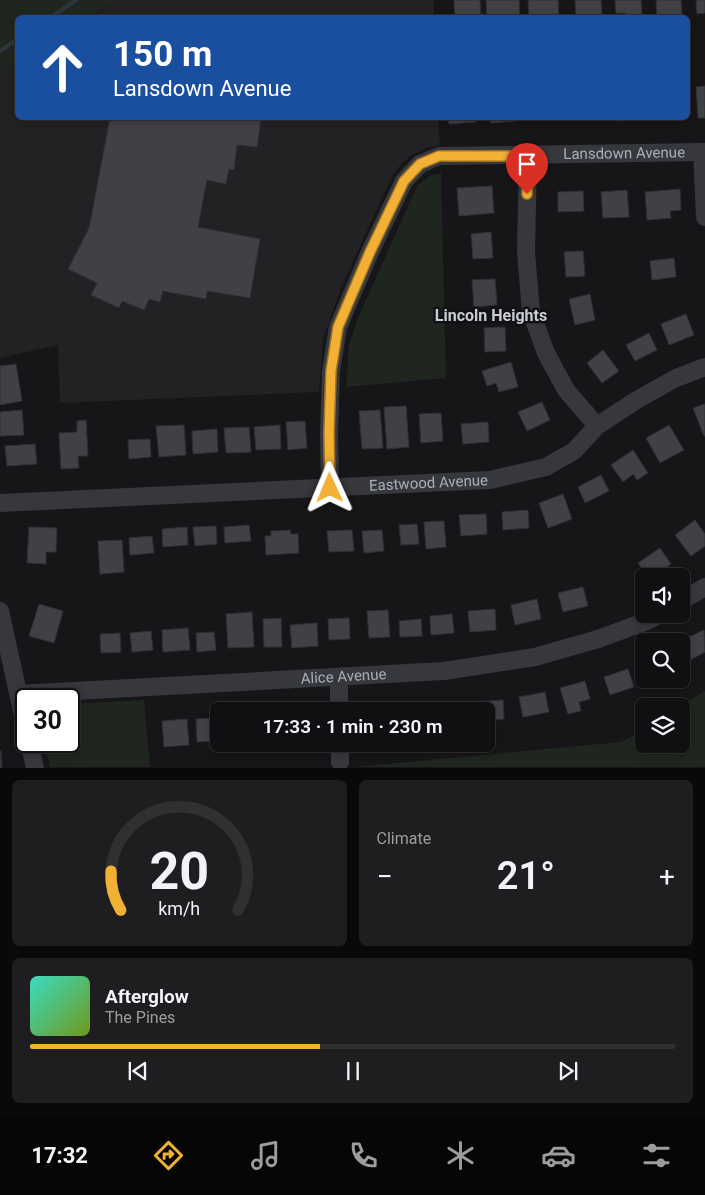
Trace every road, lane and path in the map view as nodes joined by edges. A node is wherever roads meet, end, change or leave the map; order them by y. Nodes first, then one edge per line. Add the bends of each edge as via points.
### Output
1 (704, 152) edge
2 (528, 156) junction
3 (705, 217) edge
4 (705, 367) edge
5 (597, 426) junction
6 (330, 488) junction
7 (0, 503) edge
8 (705, 587) edge
9 (690, 596) edge
10 (0, 611) edge
11 (642, 623) edge
12 (339, 677) junction
13 (17, 688) edge
14 (80, 691) edge
15 (339, 702) edge
16 (340, 752) edge
17 (32, 753) edge
18 (340, 762) dead end
19 (35, 768) edge

1 - 2 street, Lansdown Avenue
1 - 3 street
2 - 5 street via 526,252 531,312 546,353 566,390
2 - 6 street, Lansdown Avenue via 439,156 420,164 404,181 338,327 331,371
4 - 5 street, Eastwood Avenue via 676,378
5 - 6 street, Eastwood Avenue via 574,451 546,467 490,480
6 - 7 street, Eastwood Avenue
8 - 9 street
10 - 13 street
11 - 12 street, Alice Avenue via 535,657 444,671
12 - 14 street, Alice Avenue
12 - 15 street
16 - 18 street
17 - 19 street

